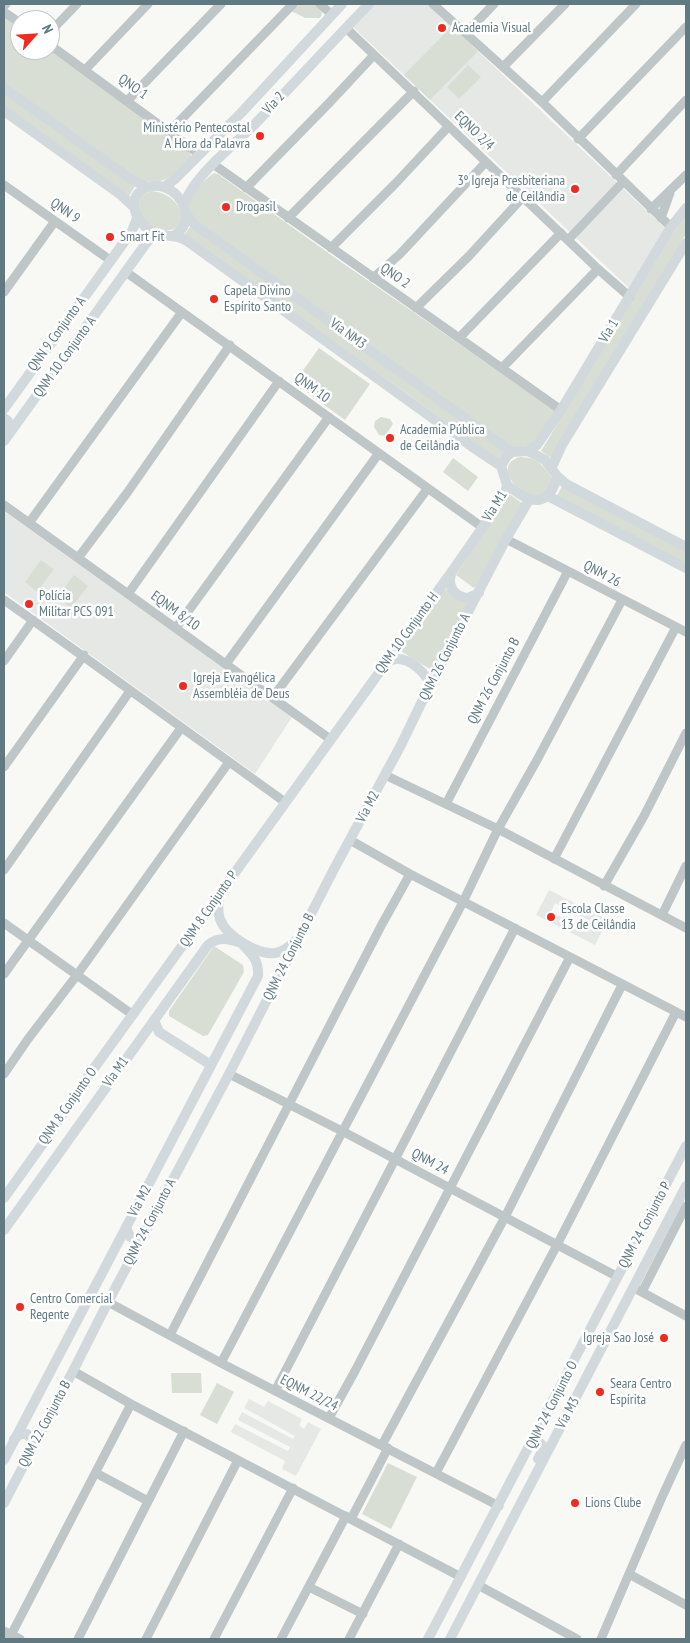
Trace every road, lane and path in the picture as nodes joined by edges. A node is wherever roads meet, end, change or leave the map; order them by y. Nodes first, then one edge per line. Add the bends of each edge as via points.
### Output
1 (77, 4) edge
2 (148, 4) edge
3 (221, 4) edge
4 (292, 4) edge
5 (320, 4) edge
6 (342, 4) edge
7 (369, 4) edge
8 (433, 4) edge
9 (494, 4) edge
10 (565, 4) edge
11 (636, 4) edge
12 (332, 15) junction
13 (60, 22) edge
14 (686, 27) edge
15 (346, 28) junction
16 (466, 33) junction
17 (60, 52) edge
18 (374, 55) junction
19 (504, 67) junction
20 (85, 70) junction
21 (4, 88) edge
22 (414, 91) junction
23 (128, 100) junction
24 (686, 100) edge
25 (542, 102) junction
26 (4, 111) edge
27 (242, 112) junction
28 (254, 125) junction
29 (449, 126) junction
30 (226, 127) junction
31 (170, 131) junction
32 (240, 139) junction
33 (578, 139) junction
34 (199, 154) junction
35 (486, 162) junction
36 (212, 164) junction
37 (616, 175) junction
38 (686, 175) edge
39 (622, 182) junction
40 (4, 185) edge
41 (148, 187) junction
42 (164, 187) junction
43 (246, 188) junction
44 (671, 191) junction
45 (523, 197) junction
46 (134, 207) junction
47 (686, 208) edge
48 (185, 209) junction
49 (652, 209) junction
50 (137, 218) junction
51 (288, 218) junction
52 (661, 218) junction
53 (55, 221) junction
54 (671, 227) junction
55 (561, 233) junction
56 (175, 235) junction
57 (160, 236) junction
58 (568, 240) junction
59 (686, 243) edge
60 (331, 248) junction
61 (110, 260) junction
62 (598, 270) junction
63 (126, 272) junction
64 (373, 278) junction
65 (4, 292) edge
66 (630, 297) junction
67 (416, 308) junction
68 (182, 312) junction
69 (58, 331) junction
70 (459, 338) junction
71 (230, 345) junction
72 (502, 368) junction
73 (279, 380) junction
74 (28, 408) junction
75 (4, 409) edge
76 (561, 410) junction
77 (328, 417) junction
78 (4, 418) edge
79 (4, 432) edge
80 (4, 441) edge
81 (528, 451) junction
82 (512, 452) junction
83 (379, 453) junction
84 (502, 466) junction
85 (554, 472) junction
86 (507, 485) junction
87 (428, 488) junction
88 (548, 496) junction
89 (529, 500) junction
90 (4, 505) edge
91 (29, 523) junction
92 (482, 527) junction
93 (506, 539) junction
94 (686, 548) edge
95 (78, 558) junction
96 (686, 568) edge
97 (452, 570) junction
98 (568, 571) junction
99 (479, 593) junction
100 (128, 594) junction
101 (4, 600) edge
102 (622, 600) junction
103 (33, 620) junction
104 (676, 627) junction
105 (176, 628) junction
106 (686, 632) edge
107 (84, 655) junction
108 (4, 661) edge
109 (386, 662) junction
110 (226, 664) junction
111 (430, 686) junction
112 (130, 692) junction
113 (273, 697) junction
114 (181, 728) junction
115 (686, 733) edge
116 (330, 739) junction
117 (229, 762) junction
118 (4, 767) edge
119 (385, 775) junction
120 (285, 802) junction
121 (446, 804) junction
122 (498, 830) junction
123 (350, 840) junction
124 (554, 859) junction
125 (686, 866) edge
126 (4, 870) edge
127 (410, 874) junction
128 (604, 886) junction
129 (219, 894) junction
130 (463, 902) junction
131 (662, 915) junction
132 (4, 923) edge
133 (515, 928) junction
134 (686, 928) edge
135 (297, 940) junction
136 (27, 941) junction
137 (241, 943) junction
138 (176, 956) junction
139 (570, 957) junction
140 (4, 974) edge
141 (77, 975) junction
142 (622, 985) junction
143 (165, 1004) junction
144 (676, 1012) junction
145 (133, 1015) junction
146 (686, 1017) edge
147 (154, 1020) junction
148 (145, 1032) junction
149 (159, 1032) junction
150 (212, 1065) junction
151 (4, 1074) edge
152 (229, 1074) junction
153 (289, 1105) junction
154 (342, 1131) junction
155 (49, 1135) junction
156 (686, 1146) edge
157 (396, 1159) junction
158 (36, 1184) junction
159 (686, 1186) edge
160 (12, 1187) junction
161 (450, 1188) junction
162 (4, 1198) edge
163 (686, 1206) edge
164 (652, 1211) junction
165 (504, 1217) junction
166 (4, 1220) edge
167 (126, 1227) junction
168 (4, 1230) edge
169 (143, 1236) junction
170 (116, 1244) junction
171 (557, 1245) junction
172 (132, 1256) junction
173 (642, 1271) junction
174 (618, 1277) junction
175 (638, 1290) junction
176 (607, 1298) junction
177 (108, 1302) junction
178 (686, 1316) edge
179 (170, 1336) junction
180 (599, 1354) junction
181 (221, 1363) junction
182 (74, 1371) junction
183 (275, 1391) junction
184 (132, 1404) junction
185 (28, 1414) junction
186 (328, 1418) junction
187 (43, 1427) junction
188 (184, 1431) junction
189 (14, 1439) junction
190 (531, 1444) junction
191 (33, 1445) junction
192 (686, 1445) edge
193 (385, 1447) junction
194 (4, 1460) edge
195 (238, 1460) junction
196 (96, 1473) junction
197 (436, 1473) junction
198 (293, 1488) junction
199 (148, 1501) junction
200 (4, 1503) edge
201 (520, 1504) junction
202 (499, 1506) junction
203 (348, 1517) junction
204 (399, 1544) junction
205 (629, 1574) junction
206 (460, 1579) junction
207 (478, 1586) junction
208 (309, 1587) junction
209 (686, 1594) edge
210 (685, 1604) edge
211 (362, 1614) junction
212 (11, 1636) edge
213 (78, 1639) edge
214 (146, 1639) edge
215 (214, 1639) edge
216 (282, 1639) edge
217 (349, 1639) edge
218 (428, 1639) edge
219 (434, 1639) edge
220 (450, 1639) edge
221 (577, 1639) edge
222 (601, 1639) edge

1 - 13 street
2 - 20 street
3 - 23 street
4 - 31 street
5 - 12 street
6 - 12 main road, Via 2
7 - 15 main road, Via 2
8 - 16 street
9 - 16 street
10 - 19 street
11 - 25 street
12 - 27 main road, Via 2
14 - 33 street
15 - 18 street, EQNO 2/4
15 - 28 main road, Via 2
16 - 19 street
17 - 20 street, QNO 1
18 - 22 street, EQNO 2/4
18 - 43 street
19 - 25 street
20 - 23 street, QNO 1
21 - 41 main road via 132,180
22 - 29 street, EQNO 2/4
22 - 51 street
23 - 31 street, QNO 1
24 - 37 street
25 - 33 street
26 - 46 main road via 122,194
27 - 28 main road via 241,119
27 - 30 main road, Via 2
28 - 32 main road, Via 2
29 - 35 street, EQNO 2/4
29 - 60 street
30 - 32 main road via 233,128
30 - 34 main road, Via 2
31 - 34 street, QNO 1
32 - 36 main road, Via 2
33 - 37 street
34 - 42 main road, Via 2
35 - 45 street, EQNO 2/4
35 - 64 street via 400,254
36 - 43 street, QNO 2
36 - 48 main road, Via 2 via 188,194
37 - 39 street
38 - 44 street
39 - 49 street
39 - 58 street
40 - 53 street, QNN 9
41 - 42 main road
41 - 46 main road via 137,194
42 - 48 main road via 175,194
43 - 51 street, QNO 2
44 - 49 street
44 - 52 street
45 - 55 street, EQNO 2/4
45 - 67 street
46 - 50 main road
47 - 54 main road, Via 1
48 - 56 main road via 186,222 182,231
48 - 82 main road, Via NM3 via 198,227
49 - 52 street
50 - 57 main road
50 - 61 main road, QNN 9 Conjunto A
51 - 60 street, QNO 2
52 - 54 street
53 - 61 street, QNN 9
53 - 65 street
54 - 66 main road, Via 1
55 - 58 street, EQNO 2/4
55 - 70 street
56 - 57 main road
56 - 84 main road, Via NM3
57 - 63 main road, QNM 10 Conjunto A via 147,242
58 - 62 street, EQNO 2/4
59 - 85 main road, Via 1 via 562,445
60 - 64 street, QNO 2
61 - 69 main road, QNN 9 Conjunto A
62 - 66 street, EQNO 2/4
62 - 72 street
63 - 68 street, QNM 10
63 - 74 main road, QNM 10 Conjunto A
64 - 67 street, QNO 2
66 - 76 main road, Via 1
67 - 70 street, QNO 2
68 - 71 street, QNM 10
68 - 91 street
69 - 74 main road via 46,359 12,405 17,414
69 - 75 main road, QNN 9 Conjunto A
70 - 72 street, QNO 2
71 - 73 street, QNM 10
71 - 95 street
72 - 76 street, QNO 2
73 - 77 street, QNM 10
73 - 100 street
74 - 80 main road, QNM 10 Conjunto A
76 - 81 main road, Via 1 via 537,445
77 - 83 street, QNM 10
77 - 105 street
78 - 79 main road via 9,425
81 - 82 main road
81 - 85 main road via 545,460
82 - 84 main road
83 - 87 street, QNM 10
83 - 110 street
84 - 86 main road
85 - 88 main road via 553,490
85 - 94 main road via 566,484
86 - 89 main road
86 - 92 main road, Via M1 via 505,495
87 - 92 street, QNM 10
87 - 113 street
88 - 89 main road
88 - 96 main road
89 - 93 main road, Via M1
90 - 91 street, EQNM 8/10
91 - 95 street, EQNM 8/10
92 - 97 main road, QNM 10 Conjunto H
93 - 98 street, QNM 26
93 - 99 main road, QNM 26 Conjunto A
95 - 100 street, EQNM 8/10
97 - 99 main road via 450,582 455,593 468,598
97 - 109 main road, QNM 10 Conjunto H
98 - 102 street, QNM 26
98 - 121 street, QNM 26 Conjunto B
99 - 111 main road, QNM 26 Conjunto A
100 - 105 street, EQNM 8/10
101 - 103 street
102 - 104 street, QNM 26
102 - 122 street
103 - 107 street
103 - 108 street
104 - 106 street, QNM 26
104 - 124 street
105 - 110 street, EQNM 8/10
107 - 112 street
107 - 118 street
109 - 111 main road via 399,659 408,662 423,672
109 - 116 main road, QNM 10 Conjunto H
110 - 113 street, EQNM 8/10
111 - 119 main road, QNM 26 Conjunto A
112 - 114 street
112 - 126 street
113 - 116 street, EQNM 8/10
114 - 117 street
114 - 136 street
115 - 128 street
116 - 120 main road
117 - 120 street
117 - 141 street
119 - 121 street
119 - 123 main road, Via M2
120 - 129 main road, QNM 8 Conjunto P
121 - 122 street
122 - 124 street
122 - 130 street
123 - 127 street
123 - 135 main road, QNM 24 Conjunto B
124 - 128 street
125 - 131 street
127 - 130 street
127 - 153 street
128 - 131 street
129 - 137 main road, Via M2 via 218,912 223,925
129 - 138 main road, QNM 8 Conjunto P
130 - 133 street
130 - 154 street
131 - 134 street
132 - 136 street
133 - 139 street
133 - 157 street
135 - 137 main road, Via M1 via 285,950 271,953
135 - 152 main road, QNM 24 Conjunto B
136 - 140 street
136 - 141 street
137 - 143 main road, Via M1 via 226,938 212,941
137 - 150 main road, Via M2 via 257,961 258,976
138 - 143 main road via 183,955 187,963 171,987
138 - 145 main road, QNM 8 Conjunto P
139 - 142 street
139 - 161 street
141 - 145 street
141 - 151 street
142 - 144 street
142 - 165 street
143 - 147 main road, Via M1
144 - 146 street
144 - 171 street
145 - 155 main road, QNM 8 Conjunto O
147 - 148 main road, Via M1
147 - 149 main road
148 - 149 main road
148 - 158 main road, Via M1
149 - 150 main road
150 - 167 main road, Via M2
152 - 153 street, QNM 24
152 - 169 main road, QNM 24 Conjunto A
153 - 154 street, QNM 24
153 - 179 street
154 - 157 street, QNM 24
154 - 181 street
155 - 158 main road via 46,1148 26,1176 28,1182
155 - 160 main road, QNM 8 Conjunto O
156 - 164 main road, QNM 24 Conjunto P
157 - 161 street, QNM 24
157 - 183 street
158 - 168 main road, Via M1
159 - 173 main road, Via M3
160 - 162 main road, QNM 8 Conjunto O
160 - 166 main road via 20,1186 22,1193
161 - 165 street, QNM 24
161 - 186 street
163 - 175 street
164 - 173 main road via 660,1210 667,1216 650,1246
164 - 174 main road, QNM 24 Conjunto P
165 - 171 street, QNM 24
165 - 193 street
167 - 169 main road via 130,1237
167 - 170 main road, Via M2
169 - 172 main road, QNM 24 Conjunto A
170 - 172 main road via 125,1244
170 - 185 main road, Via M2
171 - 174 street, QNM 24
171 - 197 street
172 - 177 main road, QNM 24 Conjunto A
173 - 175 main road, Via M3
174 - 176 main road, QNM 24 Conjunto O
175 - 178 street
175 - 180 main road, Via M3
176 - 180 main road via 600,1322 586,1347 590,1355
176 - 190 main road, QNM 24 Conjunto O
177 - 179 street, EQNM 22/24
177 - 182 main road, QNM 24 Conjunto A
179 - 181 street, EQNM 22/24
180 - 201 main road, Via M3
181 - 183 street, EQNM 22/24
182 - 184 street
182 - 187 main road, QNM 22 Conjunto B
183 - 186 street, EQNM 22/24
184 - 188 street
184 - 196 street
185 - 187 main road via 31,1424
185 - 189 main road, Via M2
186 - 193 street, EQNM 22/24
187 - 191 main road, QNM 22 Conjunto B
188 - 195 street
188 - 199 street
189 - 191 main road via 28,1434
189 - 194 main road, Via M2
190 - 201 main road via 540,1442 543,1450
190 - 202 main road, QNM 24 Conjunto O
191 - 200 main road, QNM 22 Conjunto B
192 - 205 street
193 - 197 street, EQNM 22/24
193 - 203 street
195 - 198 street
195 - 214 street
196 - 199 street
196 - 212 street
197 - 202 street, EQNM 22/24
198 - 203 street
198 - 215 street
199 - 213 street
201 - 207 main road, Via M3
202 - 206 main road
203 - 204 street
203 - 208 street
204 - 206 street
204 - 211 street
205 - 210 street
205 - 222 street
206 - 218 main road
206 - 219 main road
207 - 220 main road, Via M3
207 - 221 street
208 - 211 street
208 - 216 street
209 - 210 street
211 - 217 street

